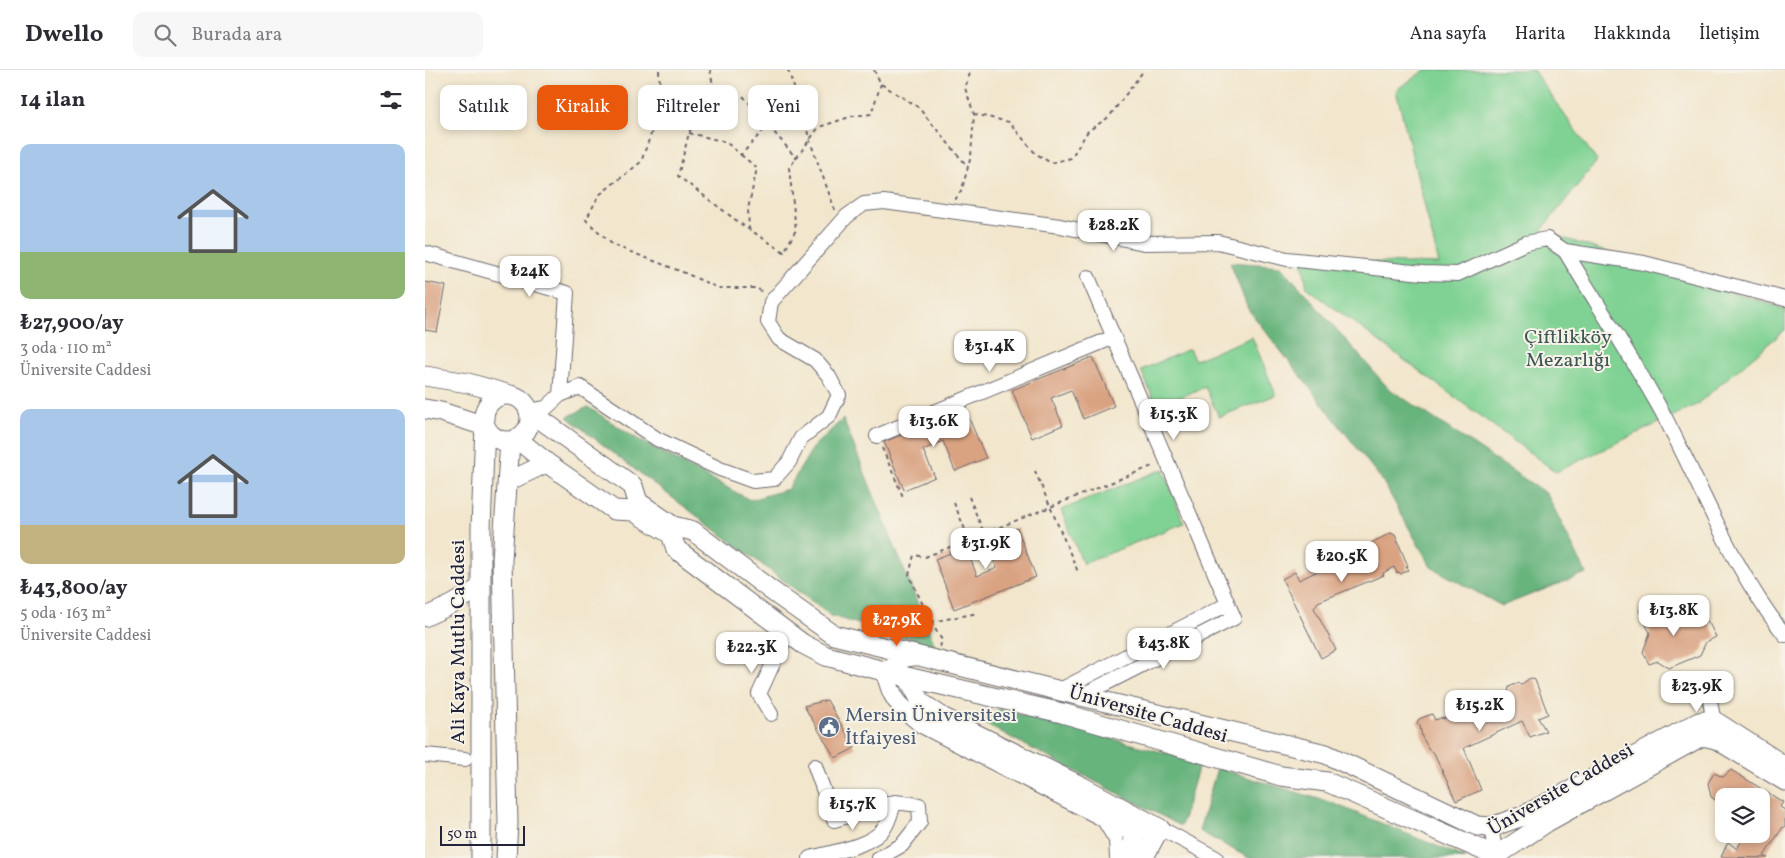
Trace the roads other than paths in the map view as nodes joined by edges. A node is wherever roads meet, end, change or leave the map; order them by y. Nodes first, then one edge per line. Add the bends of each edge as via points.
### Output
1 (1565, 251) junction
2 (425, 253) edge
3 (1089, 277) dead end
4 (1785, 299) edge
5 (1114, 337) junction
6 (425, 376) edge
7 (560, 394) junction
8 (511, 396) junction
9 (425, 409) edge
10 (529, 411) junction
11 (485, 426) junction
12 (877, 436) road end
13 (513, 440) junction
14 (547, 463) junction
15 (507, 482) junction
16 (481, 587) junction
17 (453, 604) junction
18 (1228, 604) junction
19 (482, 610) junction
20 (425, 617) edge
21 (787, 632) junction
22 (1785, 635) edge
23 (879, 646) junction
24 (931, 659) junction
25 (897, 670) junction
26 (1060, 690) junction
27 (1673, 693) dead end
28 (1081, 696) junction
29 (771, 714) dead end
30 (1713, 720) junction
31 (1716, 739) junction
32 (425, 755) edge
33 (465, 760) dead end
34 (815, 766) dead end
35 (1785, 766) edge
36 (1785, 781) edge
37 (895, 802) junction
38 (1102, 816) junction
39 (1491, 827) junction
40 (1160, 828) junction
41 (1136, 834) junction
42 (1497, 857) edge
43 (481, 858) edge
44 (506, 858) edge
45 (810, 858) edge
46 (879, 858) edge
47 (1117, 858) edge
48 (1126, 858) edge
49 (1144, 858) edge
50 (1216, 858) edge

1 - 4 street via 1644,264
1 - 7 street via 1547,240 1526,242 1458,274 1423,273 1287,259 1218,242 1144,243 1060,226 884,202 863,204 847,216 771,302 768,322 779,339 815,360 839,395 829,416 801,438 789,462 774,479 753,481 720,469 657,439 580,387
1 - 22 street via 1660,410 1740,566
2 - 7 street via 567,293
3 - 5 street
5 - 12 street
5 - 18 street
6 - 8 main road via 468,383
7 - 10 street via 546,408
8 - 10 main road via 522,401
8 - 11 main road via 495,398 489,404 485,410
9 - 11 main road
10 - 13 main road via 529,424 523,435
10 - 23 main road via 633,486 638,502 673,526 693,531 834,635
11 - 13 main road via 495,438
11 - 16 main road, Ali Kaya Mutlu Caddesi
13 - 14 main road, Üniversite Caddesi
13 - 15 main road
14 - 15 street
14 - 21 main road, Üniversite Caddesi via 614,510 633,511 671,534 676,549
15 - 44 main road via 502,560
16 - 17 street
16 - 19 main road, Ali Kaya Mutlu Caddesi
17 - 19 street
17 - 20 street
18 - 26 street
18 - 28 street via 1234,618
19 - 43 main road, Ali Kaya Mutlu Caddesi
21 - 25 main road, Üniversite Caddesi via 826,656
21 - 29 street via 759,694
23 - 24 main road
23 - 25 street
24 - 25 street
24 - 26 main road
25 - 38 street via 889,688 899,705 922,724
25 - 40 street via 921,702 943,717
25 - 42 main road, Üniversite Caddesi via 1281,776 1327,782
26 - 28 main road
27 - 30 street via 1695,686 1702,689 1709,696
28 - 39 main road via 1326,754 1477,826
30 - 31 street
30 - 35 main road
30 - 39 main road via 1699,722 1523,816
31 - 36 main road
31 - 42 main road, Üniversite Caddesi via 1701,736 1547,822
32 - 33 street
34 - 37 street via 834,820
37 - 45 street via 885,827 869,842
37 - 46 street via 919,805 920,822 902,845
38 - 41 street
38 - 47 street via 1115,840
39 - 42 street
40 - 41 street
40 - 49 street
40 - 50 street
41 - 48 street

